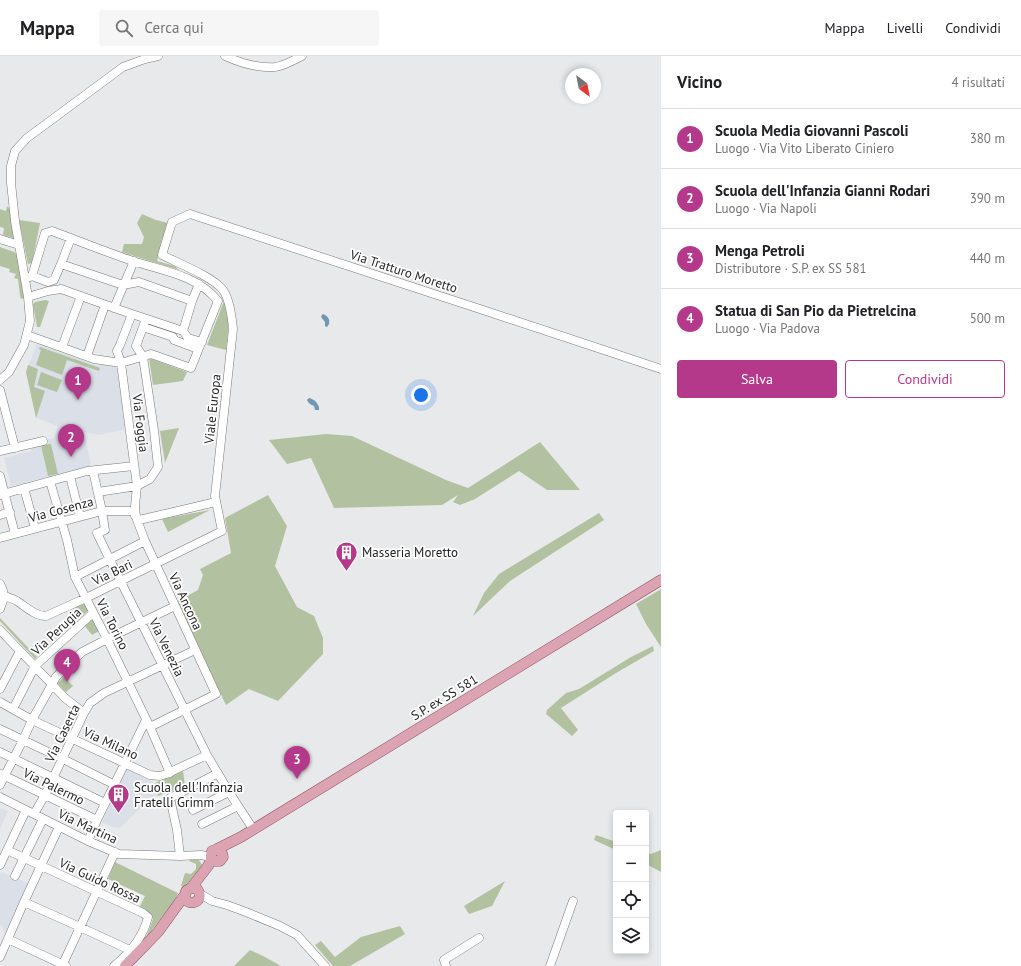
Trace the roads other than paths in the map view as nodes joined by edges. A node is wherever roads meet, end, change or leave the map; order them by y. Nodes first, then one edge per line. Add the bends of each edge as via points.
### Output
1 (158, 56) edge
2 (225, 56) edge
3 (302, 56) edge
4 (70, 238) junction
5 (0, 239) edge
6 (19, 245) junction
7 (134, 261) junction
8 (61, 264) junction
9 (184, 266) junction
10 (181, 275) junction
11 (28, 278) junction
12 (199, 284) junction
13 (123, 285) junction
14 (81, 296) junction
15 (28, 297) junction
16 (192, 301) junction
17 (105, 305) junction
18 (114, 308) junction
19 (132, 314) junction
20 (146, 319) junction
21 (143, 327) junction
22 (183, 331) junction
23 (26, 335) junction
24 (200, 346) junction
25 (62, 347) junction
26 (87, 356) junction
27 (143, 357) junction
28 (121, 363) junction
29 (661, 369) edge
30 (0, 370) edge
31 (9, 372) junction
32 (0, 380) edge
33 (0, 390) edge
34 (43, 441) dead end
35 (15, 448) junction
36 (0, 451) edge
37 (134, 466) junction
38 (93, 471) junction
39 (0, 476) edge
40 (70, 476) junction
41 (50, 481) junction
42 (137, 486) junction
43 (24, 488) junction
44 (98, 492) junction
45 (2, 494) edge
46 (216, 502) junction
47 (102, 510) junction
48 (134, 511) junction
49 (10, 512) junction
50 (0, 515) edge
51 (80, 516) junction
52 (61, 521) junction
53 (35, 528) junction
54 (222, 531) joint
55 (15, 534) junction
56 (0, 538) edge
57 (145, 541) junction
58 (110, 560) junction
59 (155, 564) junction
60 (75, 577) junction
61 (661, 580) edge
62 (121, 581) junction
63 (0, 584) edge
64 (8, 597) edge
65 (86, 598) junction
66 (175, 606) junction
67 (0, 610) edge
68 (93, 613) junction
69 (142, 622) junction
70 (0, 630) edge
71 (107, 639) junction
72 (195, 650) junction
73 (20, 651) junction
74 (35, 666) junction
75 (162, 666) junction
76 (128, 682) junction
77 (52, 684) junction
78 (0, 689) edge
79 (0, 702) edge
80 (13, 709) junction
81 (184, 710) junction
82 (84, 713) junction
83 (32, 720) junction
84 (148, 723) junction
85 (0, 729) edge
86 (73, 738) junction
87 (23, 740) junction
88 (0, 752) edge
89 (207, 755) junction
90 (14, 758) junction
91 (63, 758) junction
92 (125, 763) junction
93 (170, 772) junction
94 (218, 773) junction
95 (2, 775) edge
96 (54, 778) junction
97 (0, 785) edge
98 (115, 785) junction
99 (229, 792) junction
100 (45, 795) junction
101 (0, 797) edge
102 (105, 803) junction
103 (238, 806) junction
104 (26, 810) junction
105 (193, 810) dead end
106 (34, 814) junction
107 (43, 819) junction
108 (97, 820) junction
109 (202, 824) dead end
110 (59, 826) junction
111 (254, 829) junction
112 (88, 841) junction
113 (7, 850) junction
114 (115, 852) junction
115 (180, 856) junction
116 (215, 856) junction
117 (24, 859) junction
118 (0, 865) edge
119 (40, 866) junction
120 (16, 876) dead end
121 (96, 892) junction
122 (193, 896) junction
123 (573, 901) dead end
124 (24, 902) junction
125 (80, 927) junction
126 (479, 938) dead end
127 (8, 939) junction
128 (134, 952) junction
129 (0, 957) edge
130 (64, 965) edge
131 (114, 966) edge
132 (125, 966) edge
133 (325, 966) edge
134 (446, 966) edge
135 (550, 966) edge

1 - 6 street via 145,58 123,68 27,138 15,151 11,166 11,183
2 - 3 street via 258,66 276,67
4 - 7 street
4 - 8 street
4 - 11 street via 52,231 45,233
5 - 6 street
6 - 11 street
7 - 10 street
7 - 13 street
8 - 11 street via 54,280 48,282
8 - 13 street
9 - 10 street
9 - 29 street, Via Tratturo Moretto via 162,255 172,222 190,214
9 - 46 street, Viale Europa via 213,280 224,291 232,315 233,329
10 - 12 street
11 - 15 street
12 - 16 street
12 - 24 street via 218,301
13 - 16 street via 139,282
13 - 18 street
14 - 15 street via 58,289
14 - 17 street
14 - 25 street
15 - 23 street via 30,321
16 - 22 street
17 - 18 street
17 - 26 street
18 - 19 street
19 - 20 street
19 - 28 street, Via Foggia via 117,351
20 - 21 street
20 - 22 street
21 - 24 street via 173,337 174,340
21 - 27 street via 136,346
22 - 24 street
23 - 25 street
23 - 31 street via 24,345
24 - 27 street via 191,368 151,354
25 - 26 street
26 - 28 street
27 - 28 street
27 - 42 street via 158,468 150,479
28 - 37 street, Via Foggia
30 - 31 street
31 - 32 street
33 - 35 street
34 - 35 street
35 - 36 street
37 - 38 street
37 - 42 street, Via Foggia
38 - 40 street
38 - 44 street, Via Venezia
39 - 45 street
40 - 41 street
40 - 51 street
41 - 43 street
41 - 52 street, Via Torino
42 - 44 street
42 - 48 street, Via Foggia
43 - 45 street
43 - 53 street
44 - 47 street, Via Venezia
45 - 49 street
46 - 48 street, Via Cosenza via 139,520
46 - 54 street, Viale Europa
47 - 48 street, Via Cosenza
47 - 51 street, Via Cosenza
47 - 58 street, Via Venezia via 105,530 97,533
48 - 57 street, Via Ancona
49 - 50 street
49 - 55 street
51 - 52 street, Via Cosenza
52 - 53 street, Via Cosenza
52 - 60 street, Via Torino
53 - 55 street, Via Cosenza
54 - 59 street, Via Bari
55 - 56 street, Via Cosenza
57 - 58 street
57 - 59 street, Via Ancona
58 - 60 street
58 - 62 street, Via Venezia
59 - 62 street, Via Bari
59 - 66 street, Via Ancona
60 - 65 street, Via Torino
61 - 111 main road, S.P. ex SS 581
62 - 65 street, Via Bari
62 - 69 street, Via Venezia
63 - 64 street
64 - 65 street, Via Bari via 40,616 46,616
64 - 67 street
64 - 67 street via 7,606
65 - 68 street, Via Torino
66 - 69 street
66 - 72 street, Via Ancona
68 - 71 street, Via Torino
68 - 74 street, Via Perugia
69 - 71 street
69 - 75 street, Via Venezia
70 - 73 street
71 - 76 street, Via Torino
71 - 77 street via 82,652
72 - 75 street, Via Caserta
72 - 81 street, Via Ancona via 216,694
73 - 74 street
73 - 78 street
74 - 77 street
74 - 80 street, Via Perugia
75 - 76 street, Via Caserta
75 - 81 street, Via Venezia
76 - 82 street, Via Caserta via 90,703
76 - 84 street, Via Torino
77 - 82 street
77 - 83 street
79 - 80 street, Via Milano
80 - 83 street, Via Milano
81 - 84 street
81 - 89 street, Via Venezia
82 - 86 street, Via Caserta
83 - 86 street, Via Milano
83 - 87 street
84 - 92 street
84 - 93 street, Via Torino
85 - 87 street
86 - 91 street, Via Caserta
86 - 92 street, Via Milano
87 - 90 street
87 - 91 street
88 - 90 street
89 - 93 street, Via Milano
89 - 94 street, Via Venezia
90 - 95 street
90 - 96 street
91 - 96 street, Via Caserta
91 - 98 street
92 - 93 street, Via Milano via 150,775 160,776
92 - 98 street
94 - 99 street, Via Venezia
94 - 115 street via 170,798
95 - 97 street
95 - 100 street, Via Palermo
96 - 100 street, Via Caserta
96 - 102 street
98 - 102 street
99 - 103 street, Via Venezia
99 - 105 street
100 - 106 street, Via Caserta
100 - 108 street, Via Palermo
101 - 104 street, Via Martina
102 - 108 street
103 - 109 street
103 - 111 street, Via Venezia
104 - 106 street, Via Martina
104 - 113 street
106 - 107 street, Via Martina
107 - 110 street, Via Martina
107 - 117 street
108 - 112 street
110 - 112 street, Via Martina
110 - 119 street
111 - 116 main road, S.P. ex SS 581
112 - 114 street, Via Martina
113 - 117 street, Via Guido Rossa
113 - 118 street
114 - 115 street, Via Martina
114 - 121 street
115 - 116 street, Via Martina
116 - 122 main road
117 - 119 street, Via Guido Rossa
117 - 120 street
119 - 121 street, Via Guido Rossa
119 - 124 street
121 - 125 street
121 - 128 street, Via Guido Rossa via 148,917
122 - 128 main road via 172,912 158,932
122 - 133 street via 246,912 297,935
123 - 135 street
124 - 125 street
124 - 127 street
125 - 128 street
125 - 130 street
126 - 134 street via 444,960
127 - 129 street
127 - 130 street
128 - 131 street
128 - 132 main road

